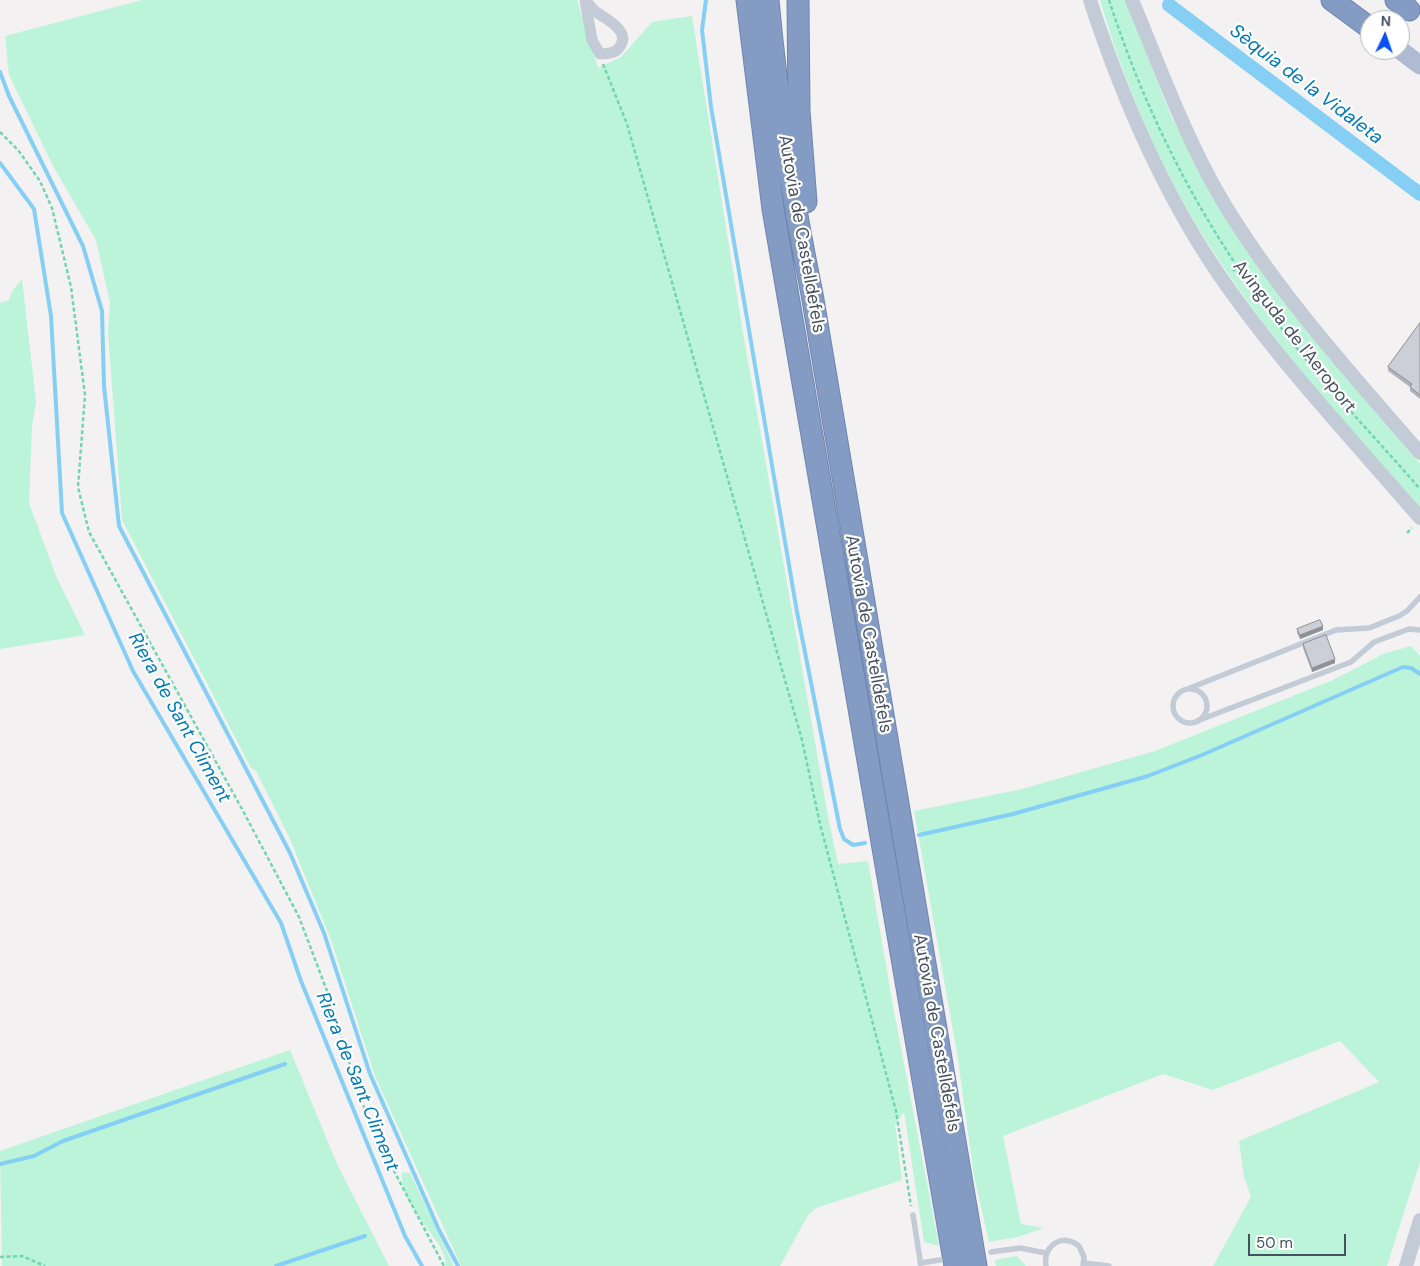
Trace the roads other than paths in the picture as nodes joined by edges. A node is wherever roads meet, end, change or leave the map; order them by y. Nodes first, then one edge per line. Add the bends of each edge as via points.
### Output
1 (585, 0) edge
2 (747, 0) edge
3 (768, 0) edge
4 (798, 0) edge
5 (1090, 0) edge
6 (1132, 0) edge
7 (1332, 0) edge
8 (1360, 21) edge
9 (812, 294) junction
10 (1420, 453) edge
11 (1420, 518) edge
12 (1420, 597) edge
13 (1420, 630) edge
14 (1190, 688) junction
15 (1197, 721) junction
16 (913, 1215) road end
17 (1420, 1220) edge
18 (1046, 1253) junction
19 (984, 1259) edge
20 (948, 1263) edge
21 (920, 1265) edge
22 (1084, 1265) edge
23 (1046, 1266) edge
24 (1109, 1266) edge
25 (1406, 1266) edge

1 - 1 street via 592,40 600,54 614,52 623,38 620,30
2 - 20 highway, Autovia de Castelldefels via 773,209
3 - 9 highway, Autovia de Castelldefels via 781,123
4 - 9 highway via 800,110
5 - 11 street, Avinguda de l'Aeroport via 1126,100 1154,161 1181,213 1222,278 1302,382
6 - 10 street, Avinguda de l'Aeroport via 1167,87 1222,200 1296,306
7 - 8 highway
9 - 19 highway, Autovia de Castelldefels
12 - 14 lane via 1407,611 1370,628 1336,630
13 - 15 lane via 1405,630 1374,642 1351,662
14 - 15 lane via 1200,692 1207,703 1206,713
14 - 15 lane via 1178,694 1173,708 1183,721
16 - 21 lane
17 - 25 street
18 - 19 lane via 1020,1248
18 - 22 lane via 1057,1241 1071,1241 1083,1251
18 - 23 lane
20 - 21 lane
22 - 24 lane

